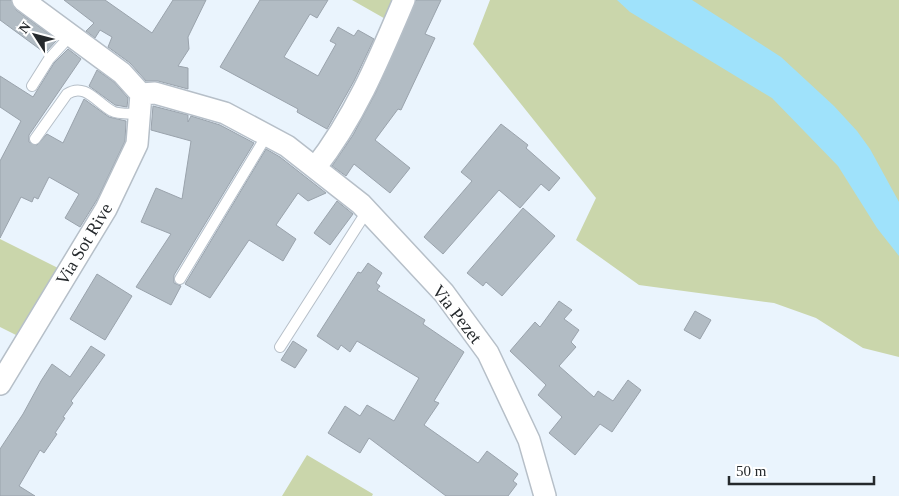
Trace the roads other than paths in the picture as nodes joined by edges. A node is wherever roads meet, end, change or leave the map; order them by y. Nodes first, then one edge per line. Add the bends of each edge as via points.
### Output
1 (23, 0) edge
2 (404, 0) edge
3 (71, 35) junction
4 (32, 86) dead end
5 (141, 104) junction
6 (267, 135) junction
7 (35, 139) dead end
8 (315, 168) junction
9 (367, 211) junction
10 (180, 279) dead end
11 (280, 347) dead end
12 (0, 384) edge
13 (545, 496) edge

1 - 3 street
2 - 8 street via 355,111
3 - 4 lane via 49,59
3 - 5 street via 122,73
5 - 6 street, Via Pezet via 155,93 225,113
5 - 7 lane via 114,112 84,90 74,90 67,94
5 - 12 street, Via Sot Rive via 137,144 106,209
6 - 8 street, Via Pezet
6 - 10 lane
8 - 9 street, Via Pezet
9 - 11 lane
9 - 13 street, Via Pezet via 444,293 488,353 529,440

